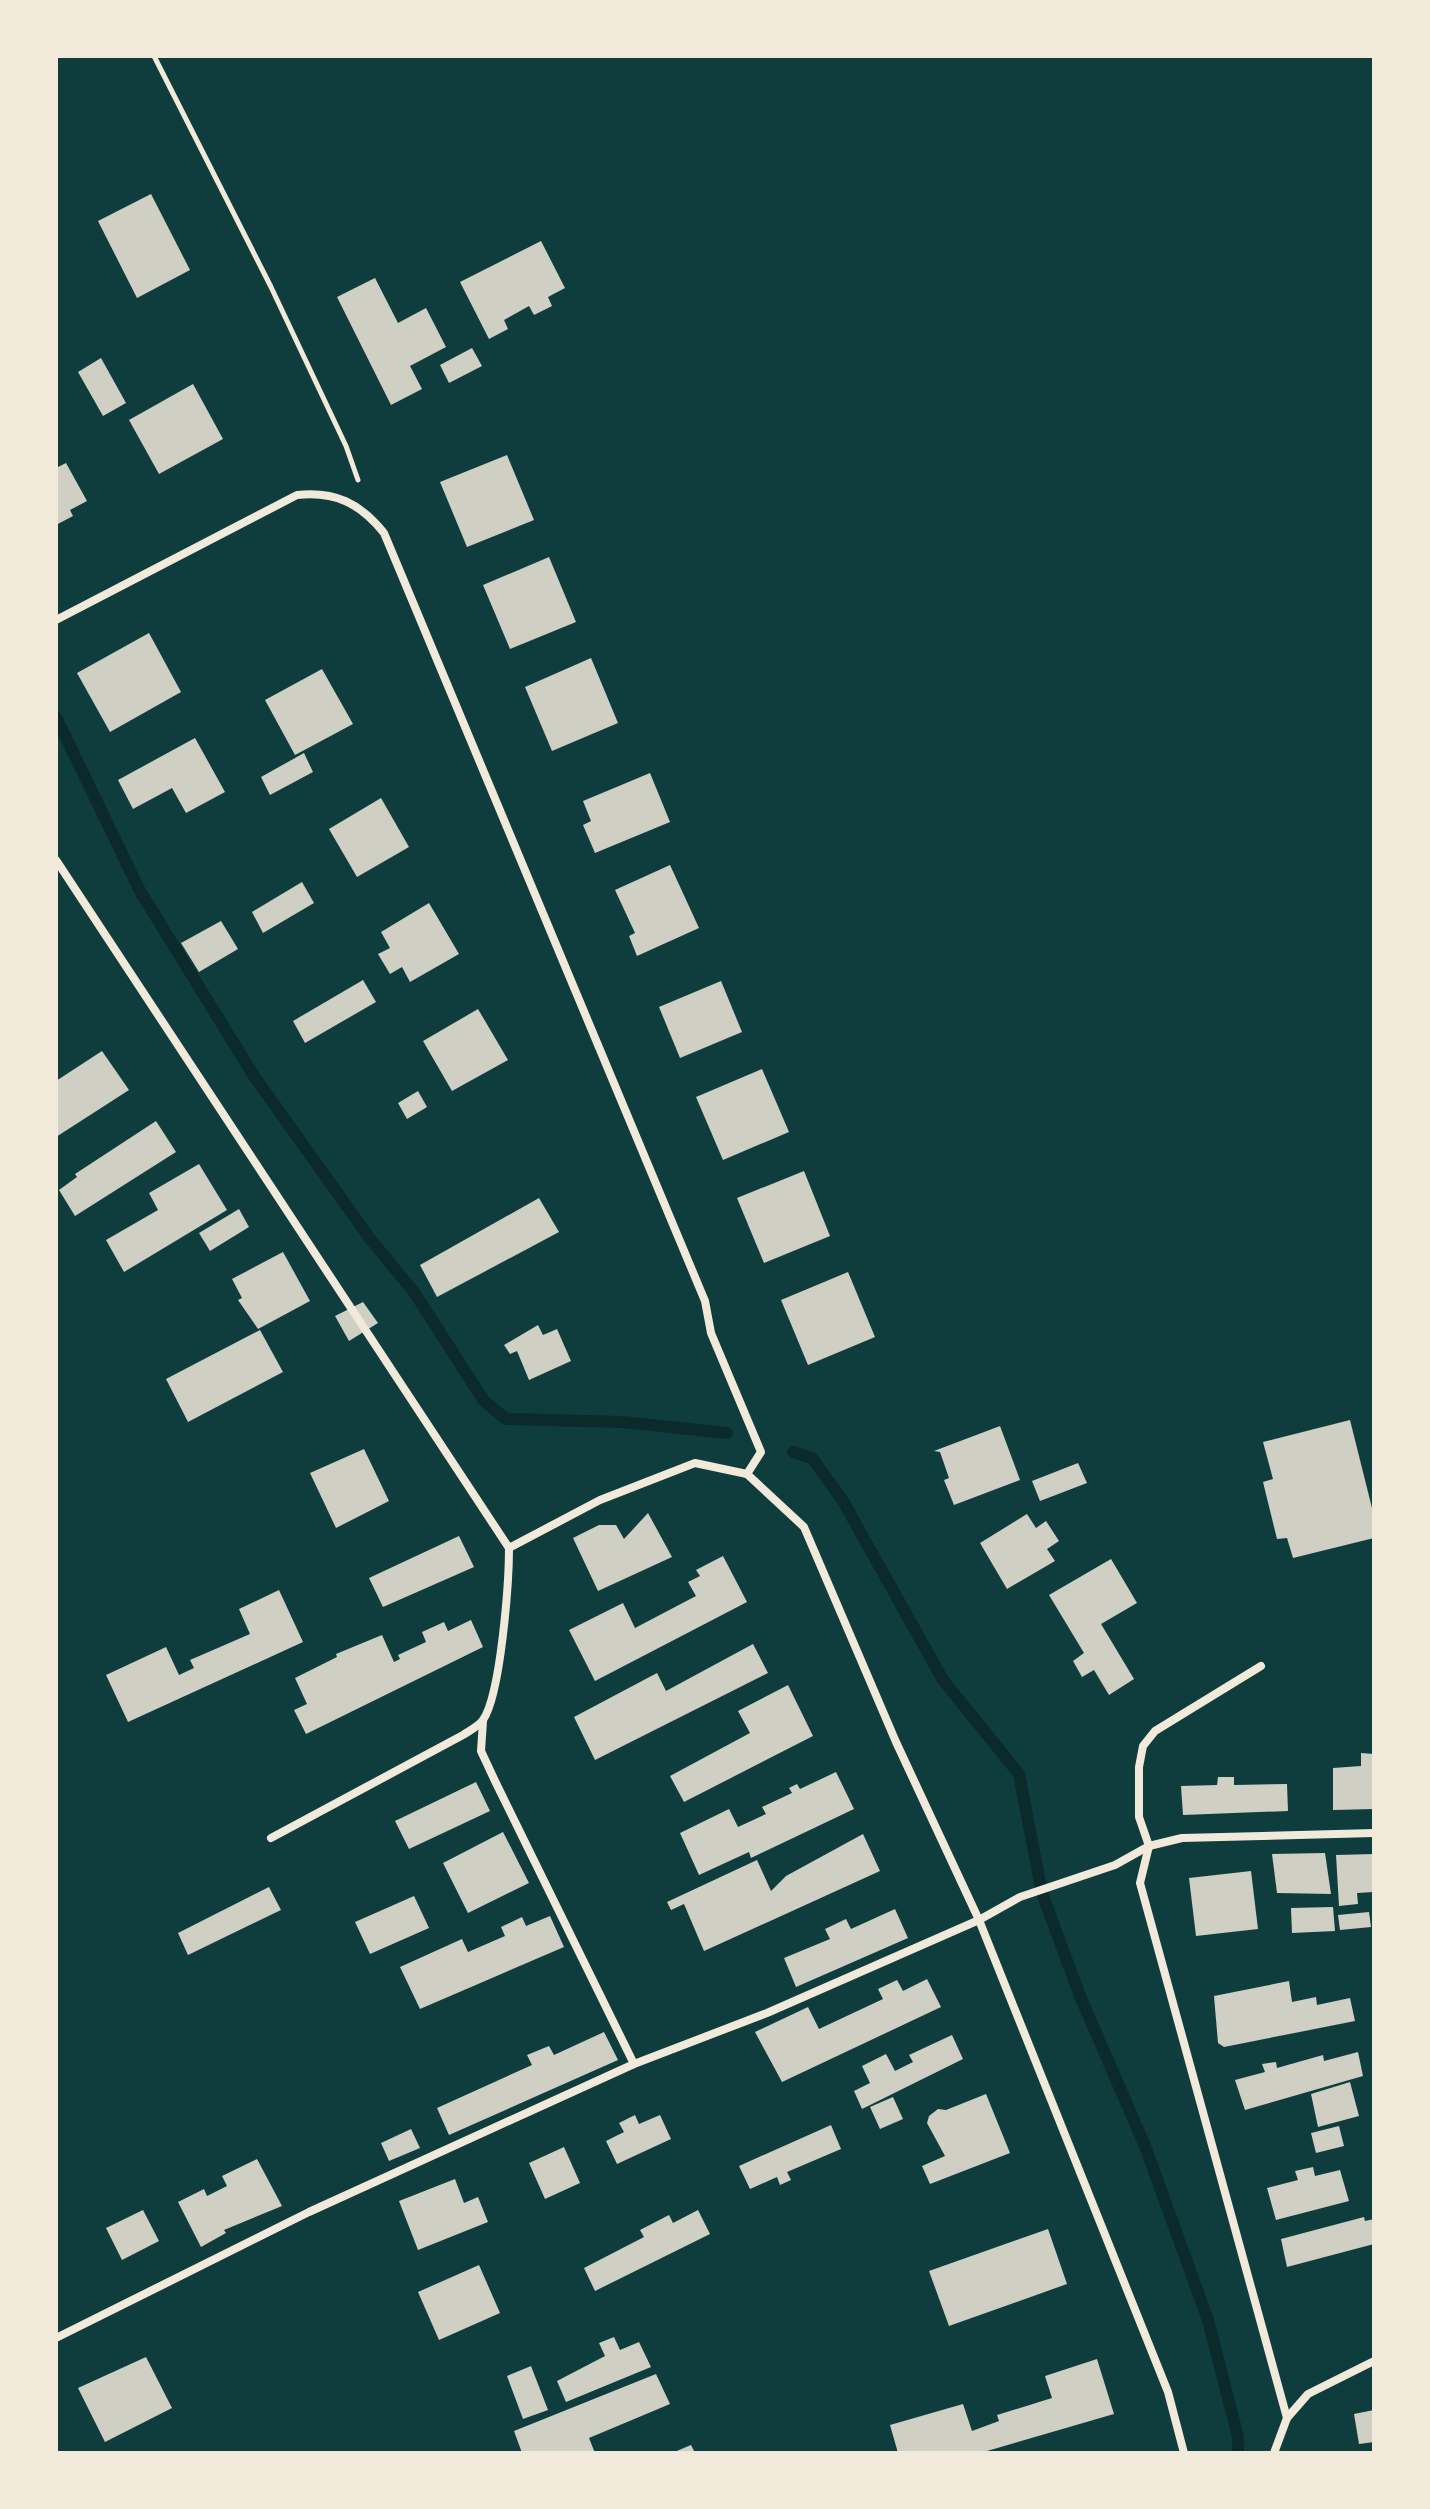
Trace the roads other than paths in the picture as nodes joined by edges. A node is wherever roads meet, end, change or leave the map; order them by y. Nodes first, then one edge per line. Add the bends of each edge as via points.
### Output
1 (56, 620) edge
2 (56, 860) edge
3 (747, 1474) junction
4 (509, 1548) junction
5 (1261, 1666) dead end
6 (483, 1721) junction
7 (1374, 1833) edge
8 (271, 1838) dead end
9 (1149, 1846) junction
10 (979, 1920) junction
11 (634, 2064) junction
12 (56, 2338) edge
13 (1374, 2361) edge
14 (1287, 2418) junction
15 (1184, 2453) edge
16 (1274, 2453) edge

1 - 3 street via 297,495 334,496 370,515 384,533 474,744 705,1301 711,1333 761,1452
2 - 4 street
3 - 4 street via 695,1463 600,1500
3 - 10 street via 804,1527
4 - 6 street via 509,1591
5 - 9 street via 1155,1731 1143,1746 1139,1817
6 - 8 street
6 - 11 street via 481,1751
7 - 9 street via 1182,1838
9 - 10 street via 1115,1865 1020,1897
9 - 14 street via 1140,1883
10 - 11 street via 767,2013
10 - 15 street via 1168,2392
11 - 12 street via 309,2212
13 - 14 street via 1308,2394
14 - 16 street

